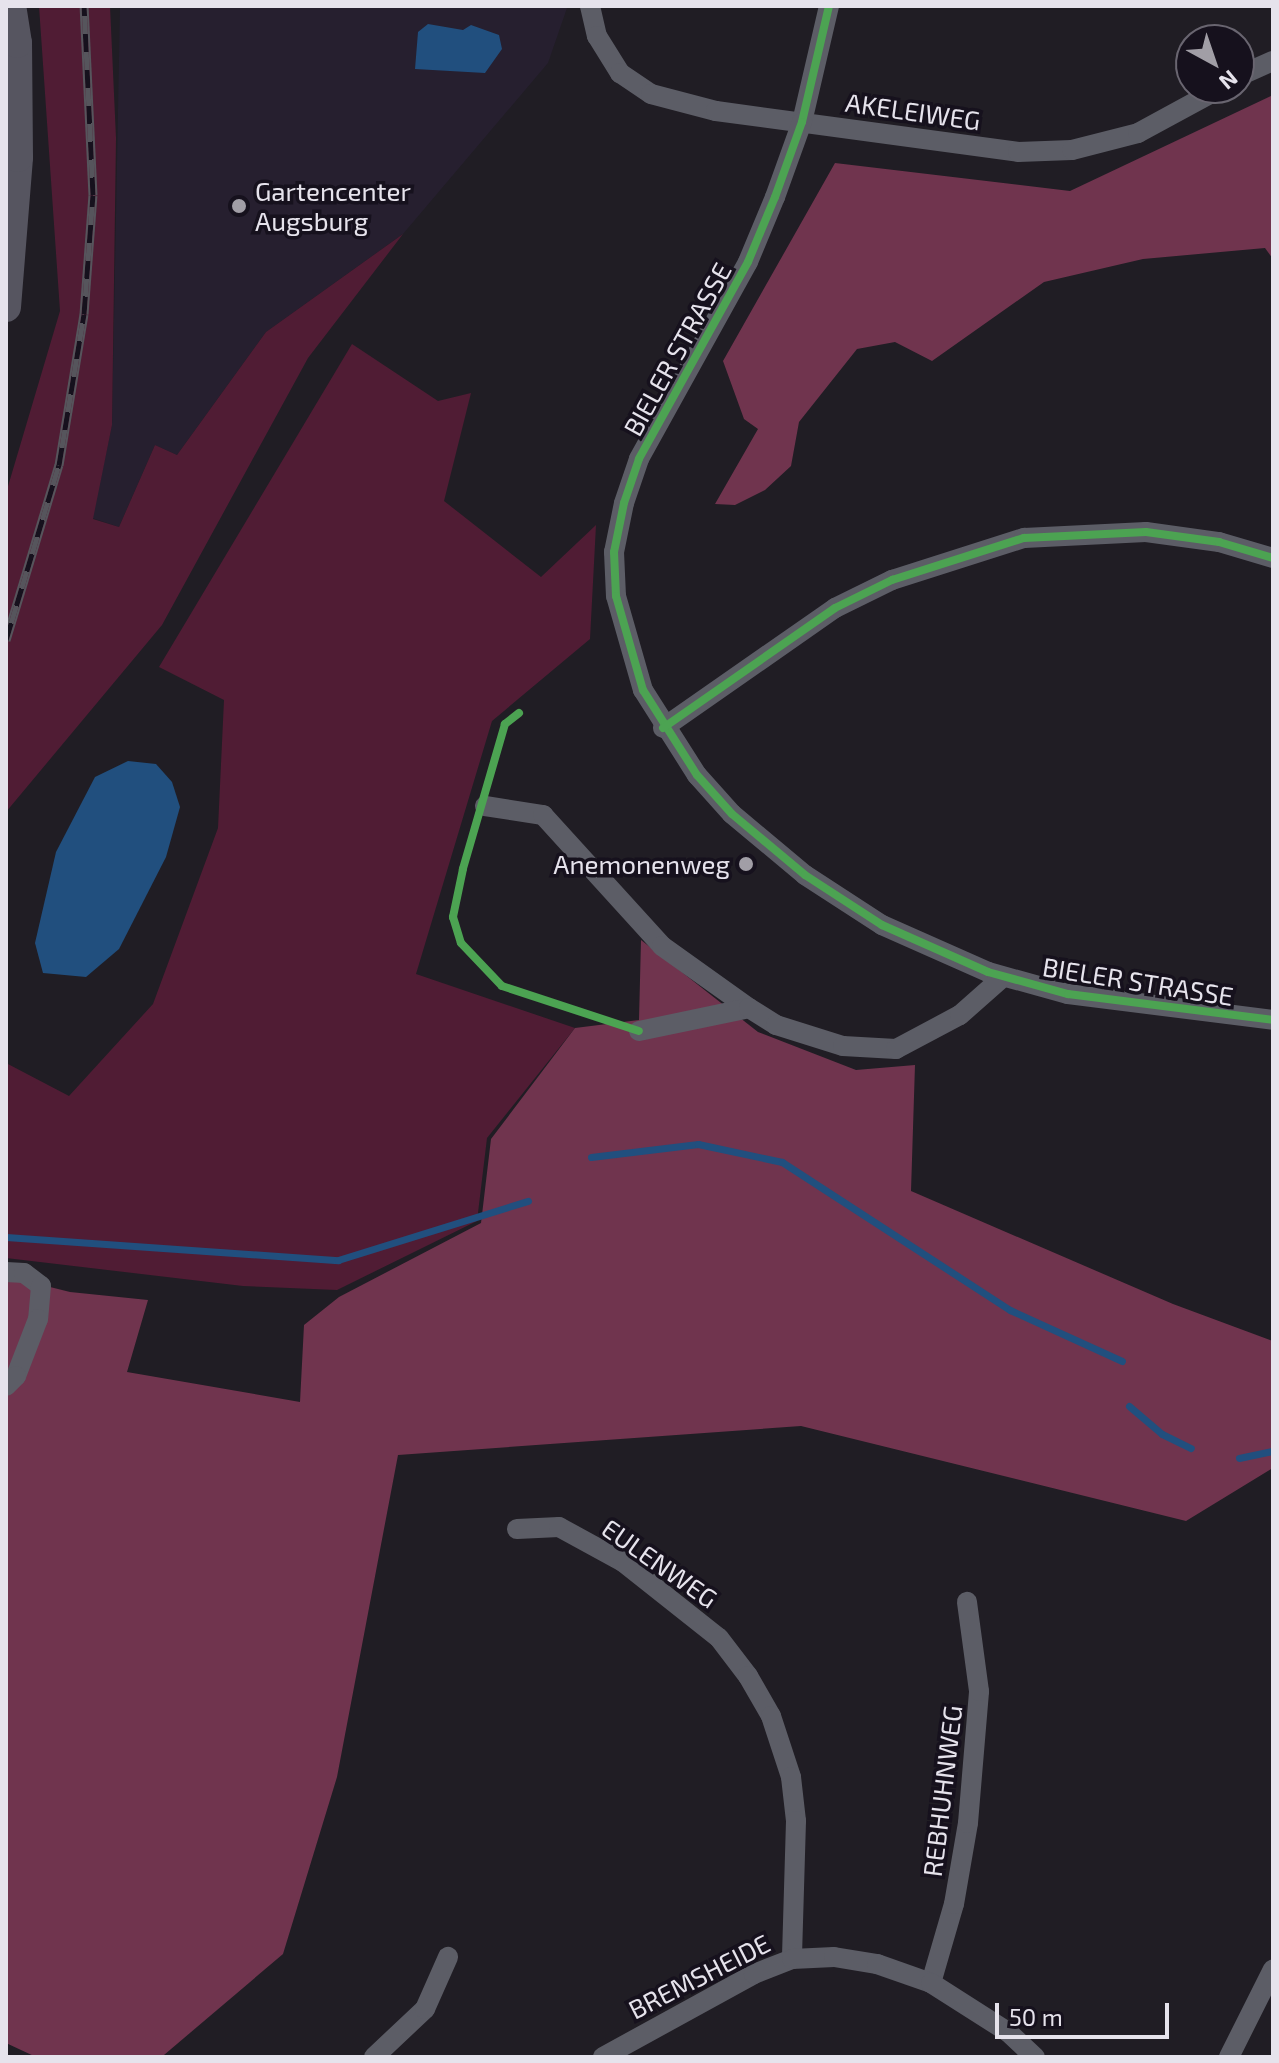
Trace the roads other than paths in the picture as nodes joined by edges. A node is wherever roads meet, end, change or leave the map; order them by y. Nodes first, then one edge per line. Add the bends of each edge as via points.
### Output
1 (11, 6) edge
2 (590, 6) edge
3 (829, 6) edge
4 (1191, 104) edge
5 (802, 122) junction
6 (10, 238) edge
7 (6, 307) edge
8 (1273, 558) edge
9 (663, 728) junction
10 (485, 806) dead end
11 (1003, 977) junction
12 (749, 1008) junction
13 (1273, 1020) edge
14 (639, 1031) dead end
15 (6, 1272) edge
16 (6, 1386) edge
17 (517, 1529) dead end
18 (967, 1602) dead end
19 (448, 1957) dead end
20 (792, 1959) junction
21 (1273, 1969) edge
22 (931, 1983) junction
23 (374, 2057) edge
24 (603, 2057) edge
25 (1035, 2057) edge
26 (1229, 2057) edge

1 - 6 street via 17,71
2 - 5 street, AKELEIWEG via 597,36 620,73 651,94 716,111
3 - 5 street, BIELER STRASSE
4 - 5 street, AKELEIWEG via 1138,133 1072,150 1018,152
5 - 9 street, BIELER STRASSE via 748,262 639,459 624,503 614,552 619,616 632,664
6 - 7 street
8 - 9 street via 1219,542 1146,532 1052,534 972,553 892,580 835,608
9 - 11 street, BIELER STRASSE via 732,814 805,875 882,925
10 - 12 street, BIELER STRASSE via 543,815 662,946
11 - 12 street, BIELER STRASSE via 960,1015 896,1049 843,1046 776,1025
11 - 13 street, BIELER STRASSE via 1136,1005
12 - 14 street
15 - 16 street via 24,1273 41,1286 38,1319 16,1376
17 - 20 street, EULENWEG via 559,1527 623,1562 719,1638 748,1676 771,1716 791,1777 796,1821
18 - 22 street, REBHUHNWEG via 979,1691 968,1823 954,1904
19 - 23 street via 425,2009
20 - 22 street, BREMSHEIDE via 834,1957 877,1964
20 - 24 street, BREMSHEIDE via 754,1974
21 - 26 street
22 - 25 street, BREMSHEIDE via 1008,2032

